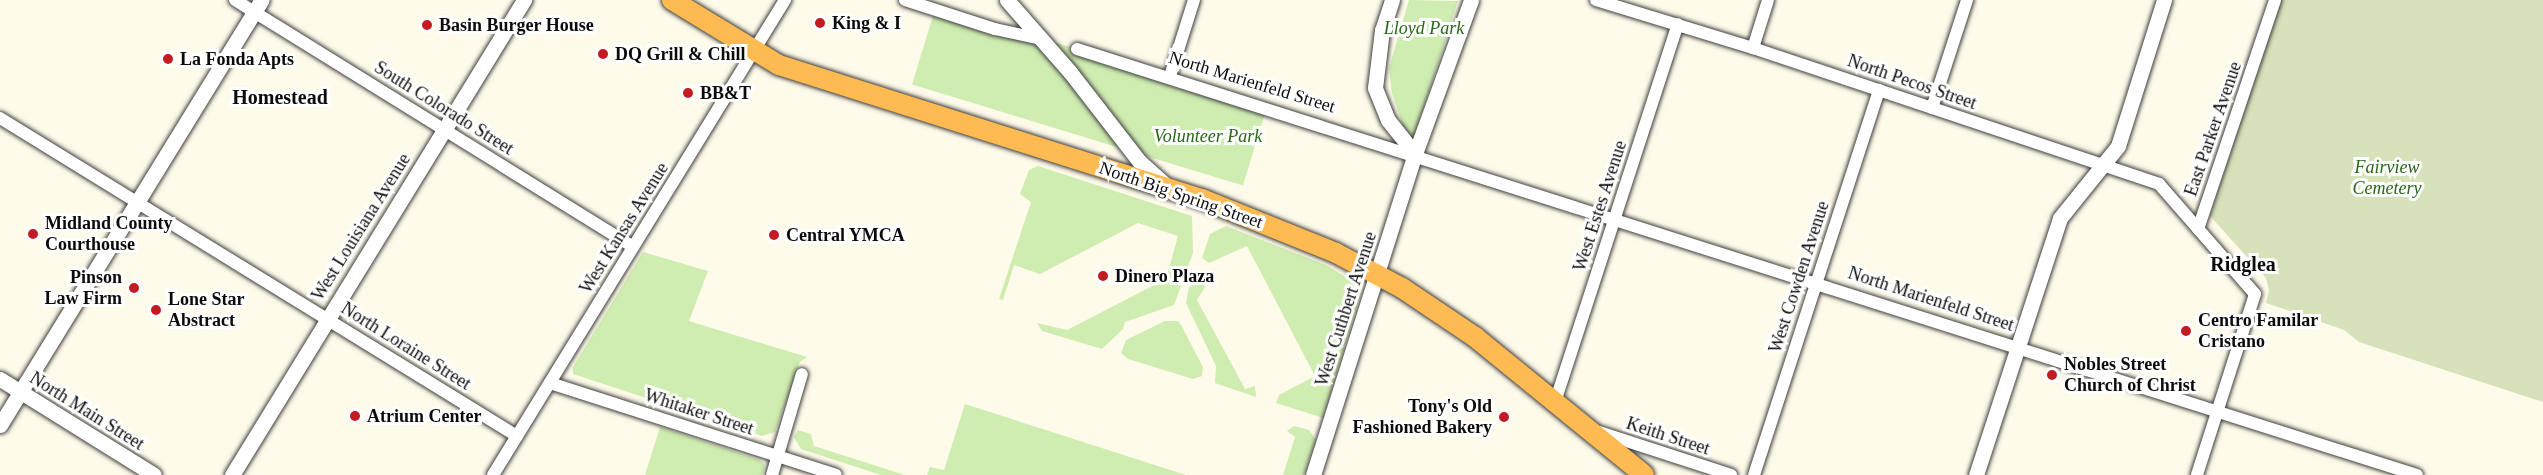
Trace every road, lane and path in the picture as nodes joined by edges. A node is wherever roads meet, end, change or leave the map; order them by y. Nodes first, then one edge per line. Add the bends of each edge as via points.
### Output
1 (235, 0) edge
2 (524, 0) edge
3 (672, 0) edge
4 (785, 0) edge
5 (905, 0) edge
6 (1007, 0) edge
7 (1194, 0) edge
8 (1392, 0) edge
9 (1471, 0) edge
10 (1596, 0) edge
11 (1768, 0) edge
12 (1967, 0) edge
13 (2164, 0) edge
14 (2275, 0) edge
15 (257, 6) edge
16 (1678, 24) junction
17 (1041, 39) junction
18 (1753, 48) junction
19 (755, 49) junction
20 (1077, 49) dead end
21 (1170, 76) junction
22 (1879, 90) junction
23 (1932, 108) junction
24 (0, 118) edge
25 (445, 129) junction
26 (1415, 154) junction
27 (2105, 166) junction
28 (1171, 189) junction
29 (137, 202) junction
30 (1615, 218) junction
31 (2198, 229) junction
32 (633, 247) junction
33 (1377, 274) junction
34 (1816, 282) junction
35 (327, 319) junction
36 (2017, 346) junction
37 (802, 374) dead end
38 (0, 379) edge
39 (550, 383) junction
40 (20, 392) junction
41 (1556, 399) junction
42 (2218, 411) junction
43 (0, 425) edge
44 (1595, 431) junction
45 (518, 436) junction
46 (778, 456) junction
47 (154, 475) edge
48 (232, 475) edge
49 (493, 475) edge
50 (772, 475) edge
51 (836, 475) edge
52 (1313, 475) edge
53 (1644, 475) edge
54 (1731, 475) edge
55 (1754, 475) edge
56 (1976, 475) edge
57 (2197, 475) edge
58 (2417, 475) edge

1 - 15 street, South Colorado Street
2 - 25 street, West Louisiana Avenue
3 - 19 highway, North Big Spring Street
4 - 19 street, West Kansas Avenue
5 - 17 street via 995,29
6 - 17 street
7 - 21 street
8 - 26 street via 1382,30 1375,88 1388,120
9 - 26 street, West Cuthbert Avenue
10 - 16 street, North Pecos Street
11 - 18 street
12 - 23 street
13 - 27 street via 2118,146
14 - 31 street, East Parker Avenue
15 - 25 street, South Colorado Street
15 - 29 street
16 - 18 street, North Pecos Street
16 - 30 street, West Estes Avenue
17 - 28 street via 1139,161
18 - 22 street, North Pecos Street
19 - 28 highway, North Big Spring Street via 779,65
19 - 32 street, West Kansas Avenue
20 - 21 street, North Marienfeld Street
21 - 26 street, North Marienfeld Street
22 - 23 street, North Pecos Street
22 - 34 street, West Cowden Avenue
23 - 27 street, North Pecos Street
24 - 29 street, North Loraine Street
25 - 32 street, South Colorado Street
25 - 35 street, West Louisiana Avenue
26 - 30 street, North Marienfeld Street
26 - 33 street, West Cuthbert Avenue
27 - 31 street, North Pecos Street via 2159,184
27 - 36 street via 2076,194 2060,218
28 - 33 highway, North Big Spring Street via 1299,237
29 - 35 street, North Loraine Street
29 - 40 street
30 - 34 street, North Marienfeld Street
30 - 41 street, West Estes Avenue
31 - 42 street via 2255,294
32 - 39 street, West Kansas Avenue
33 - 41 highway, North Big Spring Street via 1475,337
33 - 52 street, West Cuthbert Avenue
34 - 36 street, North Marienfeld Street
34 - 55 street, West Cowden Avenue
35 - 45 street, North Loraine Street
35 - 48 street, West Louisiana Avenue
36 - 42 street, North Marienfeld Street
36 - 56 street
37 - 46 street
38 - 40 street, North Main Street
39 - 45 street, West Kansas Avenue
39 - 46 street, Whitaker Street
40 - 43 street
40 - 47 street, North Main Street
41 - 44 highway, North Big Spring Street
42 - 57 street
42 - 58 street, North Marienfeld Street
44 - 53 highway, North Big Spring Street
44 - 54 street, Keith Street
45 - 49 street, West Kansas Avenue
46 - 50 street
46 - 51 street, Whitaker Street

